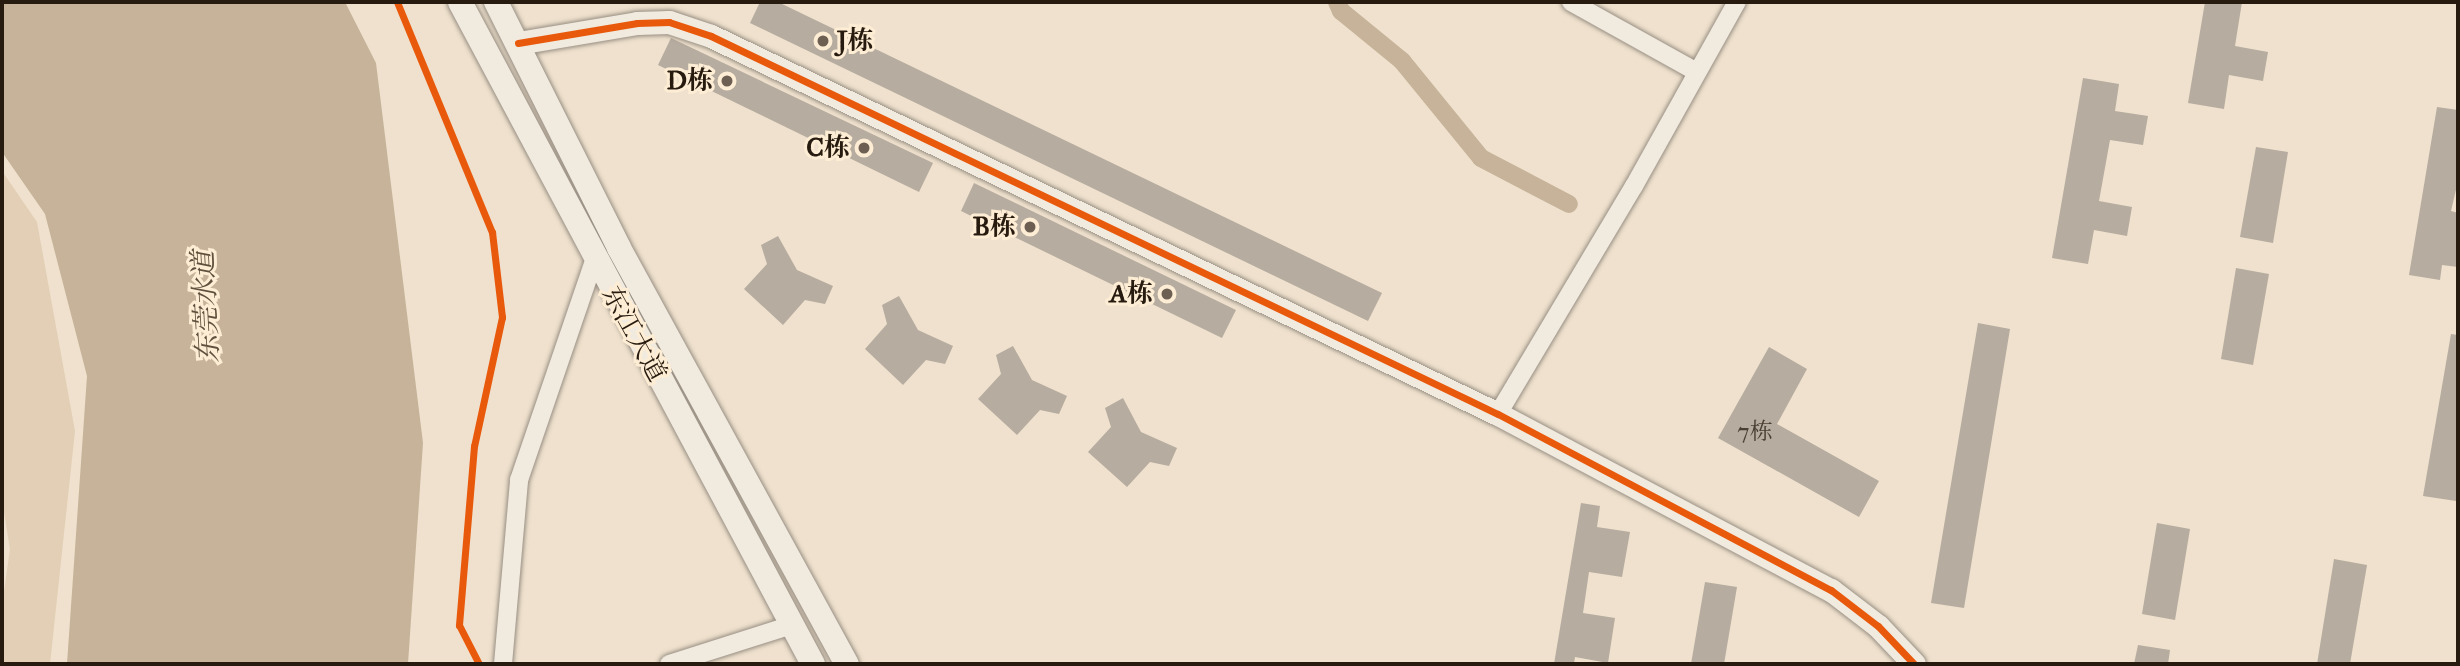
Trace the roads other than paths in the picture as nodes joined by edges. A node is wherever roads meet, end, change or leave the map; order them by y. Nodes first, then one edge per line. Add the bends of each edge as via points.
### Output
1 (460, 2) edge
2 (496, 2) edge
3 (1570, 2) edge
4 (1737, 2) edge
5 (518, 43) junction
6 (1695, 71) junction
7 (594, 261) junction
8 (1498, 414) junction
9 (789, 626) junction
10 (503, 664) edge
11 (669, 664) edge
12 (813, 664) edge
13 (847, 664) edge
14 (1914, 664) edge

1 - 7 main road, 东江大道
2 - 5 main road, 东江大道
3 - 6 street
4 - 6 street
5 - 8 street via 637,23 669,22 711,36
5 - 13 main road, 东江大道 via 619,248
6 - 8 street via 1634,186
7 - 9 main road, 东江大道
7 - 10 street via 519,480
8 - 14 street via 1831,590 1878,626
9 - 11 street
9 - 12 main road, 东江大道

